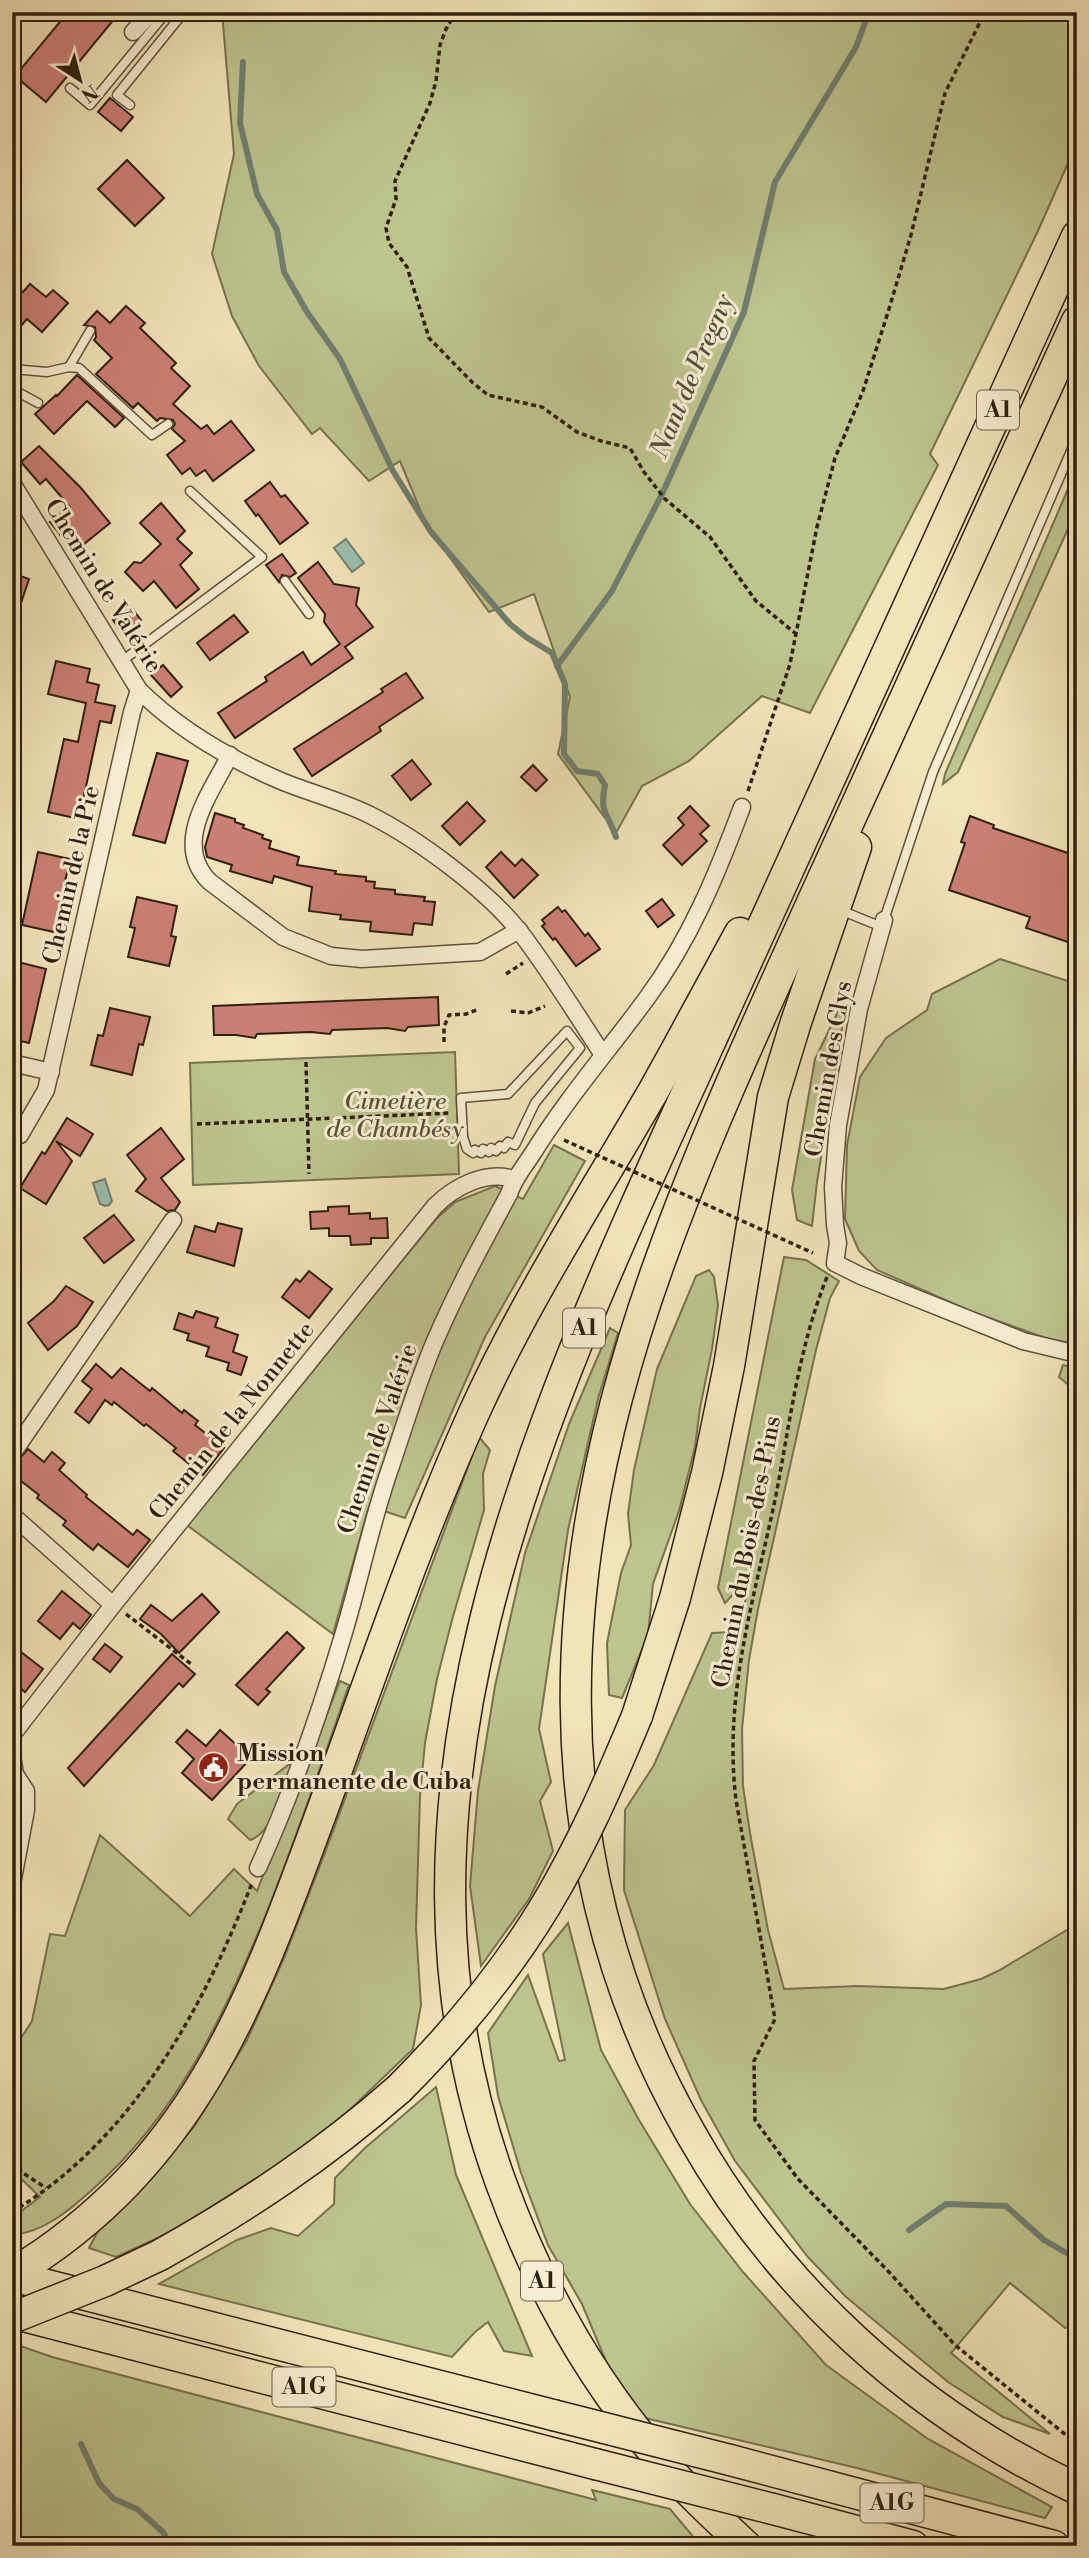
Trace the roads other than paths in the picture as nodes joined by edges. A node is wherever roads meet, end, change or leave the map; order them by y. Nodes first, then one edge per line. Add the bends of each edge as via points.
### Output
1 (167, 12) edge
2 (184, 12) edge
3 (133, 32) dead end
4 (70, 88) dead end
5 (130, 105) dead end
6 (1077, 236) edge
7 (1077, 321) edge
8 (90, 331) dead end
9 (69, 367) junction
10 (12, 369) edge
11 (12, 389) edge
12 (38, 403) dead end
13 (167, 424) dead end
14 (1077, 437) edge
15 (12, 483) edge
16 (190, 491) dead end
17 (285, 581) dead end
18 (309, 614) dead end
19 (122, 661) junction
20 (914, 682) junction
21 (139, 690) junction
22 (850, 734) junction
23 (230, 755) junction
24 (742, 807) road end
25 (835, 908) junction
26 (883, 923) junction
27 (519, 930) junction
28 (603, 1055) junction
29 (12, 1063) edge
30 (51, 1072) junction
31 (461, 1113) joint
32 (20, 1135) dead end
33 (513, 1179) junction
34 (173, 1220) dead end
35 (1077, 1354) edge
36 (12, 1454) edge
37 (12, 1515) edge
38 (113, 1605) junction
39 (12, 1735) edge
40 (12, 1756) edge
41 (14, 1774) edge
42 (258, 1868) road end
43 (12, 1884) edge
44 (12, 2275) edge
45 (12, 2313) edge
46 (12, 2318) edge
47 (1077, 2489) edge
48 (746, 2546) edge
49 (913, 2546) edge
50 (1054, 2546) edge

1 - 3 street via 150,14
1 - 4 lane via 90,105
2 - 5 lane via 117,94
6 - 22 highway, A1
7 - 20 highway, A1
8 - 9 lane
9 - 10 lane via 47,372
9 - 13 lane via 84,371 152,435
11 - 12 lane
14 - 26 lane via 933,772
15 - 19 street, Chemin de Valérie
16 - 19 lane via 262,557
17 - 18 lane
19 - 21 street, Chemin de Valérie
20 - 25 highway
20 - 47 highway, A1 via 720,1110 660,1261 628,1358 602,1459 583,1561 575,1665 577,1769 592,1873 632,2010 680,2116 734,2204 800,2286 874,2358 961,2424
21 - 23 street, Chemin de Valérie via 165,714
21 - 30 street, Chemin de la Pie
22 - 44 highway via 488,1383 431,1515 278,1931 230,2038 191,2104 152,2155 71,2233
22 - 48 highway, A1 via 609,1267 536,1449 477,1647 459,1750 450,1854 452,1959 467,2062 494,2163 531,2259 554,2306 610,2395 656,2456
23 - 27 street, Chemin de Valérie via 404,834
23 - 27 street via 195,825 195,860 210,882 283,937 331,956 362,958 480,951
24 - 28 street, Chemin de Valérie via 680,948
25 - 26 lane
25 - 46 highway, bridge via 773,1097 729,1366 708,1473 675,1598 636,1716 594,1814 540,1915 435,2053 341,2138 271,2190 160,2255
26 - 35 street, Chemin des Clys via 859,1009 838,1125 835,1263 1012,1337
27 - 28 street, Chemin de Valérie
28 - 33 street, Chemin de Valérie
29 - 30 street
30 - 32 street, Chemin de la Pie via 47,1090
31 - 31 lane via 463,1137 473,1153 496,1151 508,1142 515,1145 535,1103 580,1048 567,1031 508,1094 461,1098
33 - 38 street, Chemin de la Nonnette via 474,1181 435,1206
33 - 42 street, Chemin de Valérie via 434,1344 375,1516 323,1697
34 - 36 street
37 - 38 street
38 - 39 street, Chemin de la Nonnette
40 - 41 street
41 - 43 street via 26,1791 26,1810
44 - 50 highway, A1G, bridge
45 - 49 highway, A1G, bridge

